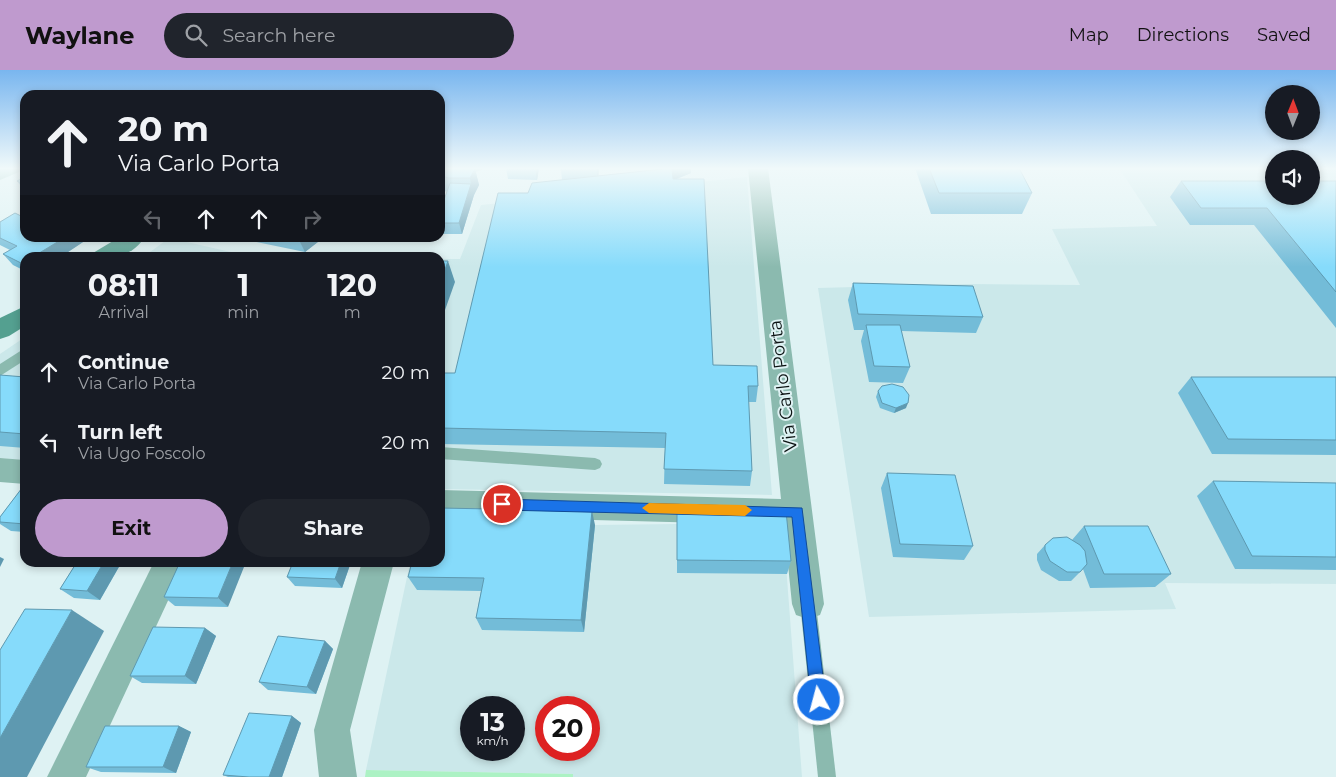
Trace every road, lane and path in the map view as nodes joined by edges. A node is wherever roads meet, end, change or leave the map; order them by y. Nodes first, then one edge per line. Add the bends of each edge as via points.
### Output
1 (762, 201) edge
2 (138, 242) edge
3 (123, 251) edge
4 (20, 357) edge
5 (3, 369) edge
6 (445, 453) edge
7 (595, 464) dead end
8 (0, 470) edge
9 (20, 472) edge
10 (445, 503) edge
11 (798, 512) junction
12 (168, 567) edge
13 (377, 567) edge
14 (808, 604) joint
15 (66, 777) edge
16 (338, 777) edge
17 (827, 777) edge

1 - 11 street, Via Carlo Porta
2 - 3 main road
4 - 5 lane
6 - 7 lane
8 - 9 street
10 - 11 street
11 - 14 street, Via Carlo Porta
12 - 15 street
13 - 16 street via 332,730
14 - 17 lane

